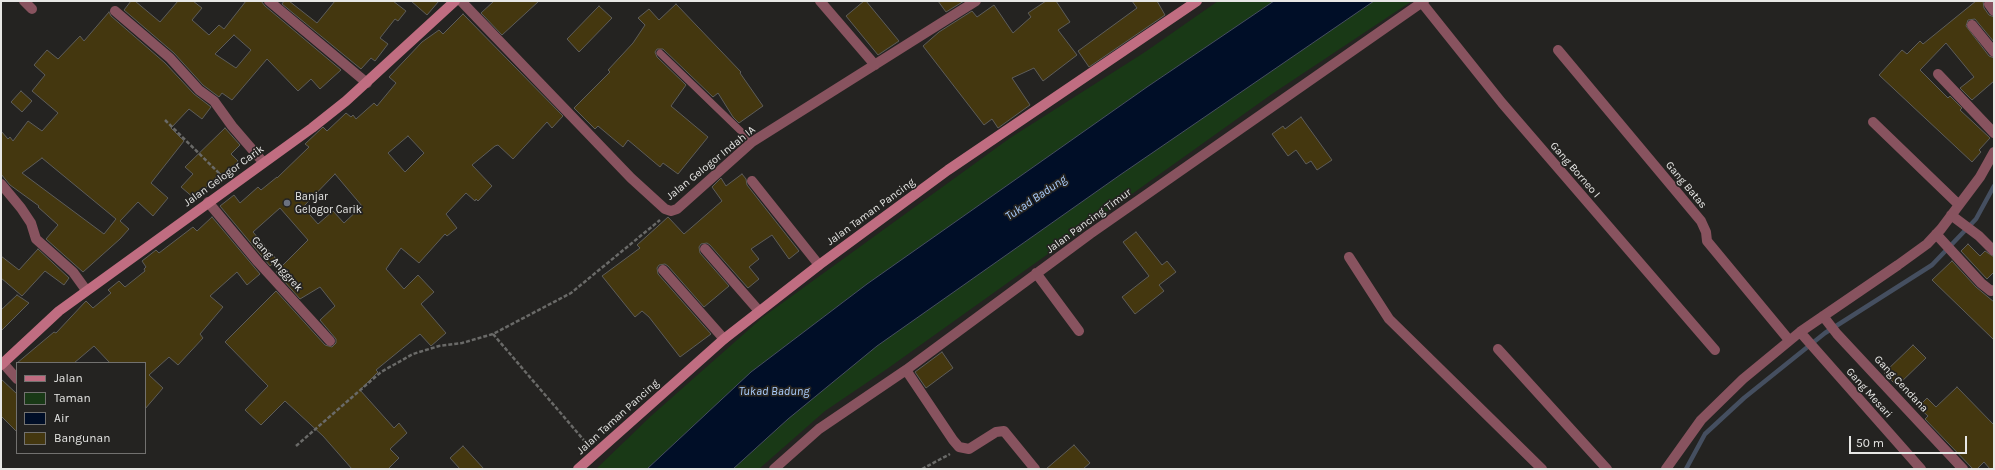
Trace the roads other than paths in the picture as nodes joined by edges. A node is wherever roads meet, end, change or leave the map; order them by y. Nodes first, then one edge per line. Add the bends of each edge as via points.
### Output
1 (24, 1) edge
2 (269, 1) edge
3 (456, 1) edge
4 (461, 1) edge
5 (820, 1) edge
6 (976, 1) edge
7 (1197, 1) edge
8 (1423, 2) edge
9 (32, 9) dead end
10 (115, 11) dead end
11 (1972, 25) dead end
12 (1558, 50) dead end
13 (1994, 52) edge
14 (660, 53) dead end
15 (875, 65) junction
16 (1938, 74) dead end
17 (367, 83) junction
18 (1873, 122) dead end
19 (1994, 133) edge
20 (752, 142) junction
21 (1994, 152) edge
22 (263, 162) junction
23 (752, 181) dead end
24 (1, 184) edge
25 (208, 202) junction
26 (1959, 205) junction
27 (1954, 218) junction
28 (1938, 237) junction
29 (705, 249) dead end
30 (1994, 251) edge
31 (1349, 257) dead end
32 (819, 264) junction
33 (663, 270) dead end
34 (1036, 274) junction
35 (86, 290) junction
36 (1994, 290) edge
37 (759, 311) junction
38 (1825, 319) junction
39 (1079, 331) dead end
40 (1802, 335) junction
41 (724, 339) junction
42 (1789, 340) junction
43 (330, 341) dead end
44 (1498, 349) dead end
45 (1715, 350) dead end
46 (2, 364) edge
47 (906, 370) junction
48 (16, 378) edge
49 (578, 469) edge
50 (774, 469) edge
51 (1035, 469) edge
52 (1542, 469) edge
53 (1607, 469) edge
54 (1666, 469) edge
55 (1921, 469) edge
56 (1963, 469) edge

1 - 9 street
2 - 17 street
3 - 17 street, Jalan Gelogor Carik
4 - 20 street, Jalan Gelogor Indah IA via 631,178 665,209 677,209
5 - 15 street
6 - 15 street, Jalan Gelogor Indah IA
7 - 32 street, Jalan Taman Pancing via 948,170
8 - 34 street, Jalan Pancing Timur
8 - 45 street, Gang Borneo I via 1516,120
10 - 22 street via 170,58 199,90 214,102
11 - 13 street
12 - 42 street, Gang Batas via 1701,221 1707,241
14 - 20 lane
15 - 20 street, Jalan Gelogor Indah IA
16 - 19 street
17 - 22 street, Jalan Gelogor Carik via 312,128
18 - 26 street
21 - 26 street via 1980,177
22 - 25 street, Jalan Gelogor Carik
23 - 32 street
24 - 35 street via 24,213 36,239 73,272
25 - 35 street, Jalan Gelogor Carik
25 - 43 street, Gang Anggrek via 258,262
26 - 27 street
27 - 28 street
27 - 30 street
28 - 36 street via 1981,283
28 - 38 street
29 - 37 street
31 - 52 street via 1389,318
32 - 37 street, Jalan Taman Pancing
33 - 41 street
34 - 39 street
34 - 47 street, Jalan Pancing Timur
35 - 46 street, Jalan Gelogor Carik via 59,311
37 - 41 street, Jalan Taman Pancing
38 - 40 street
38 - 56 street, Gang Cendana
40 - 42 street
40 - 55 street, Gang Mesari
41 - 49 street, Jalan Taman Pancing
42 - 54 street via 1714,405
44 - 53 street
46 - 48 street
47 - 50 street, Jalan Pancing Timur via 819,428
47 - 51 street via 959,447 969,449 996,432 1004,431

